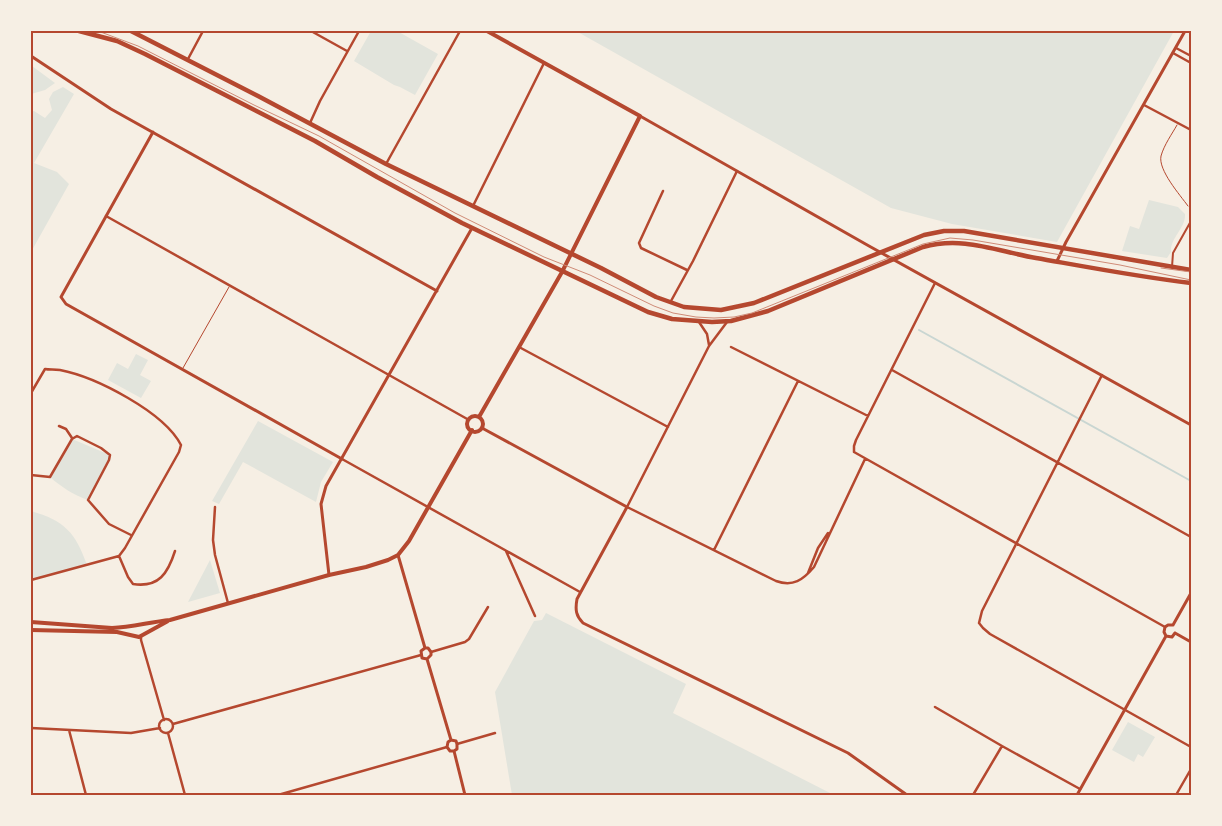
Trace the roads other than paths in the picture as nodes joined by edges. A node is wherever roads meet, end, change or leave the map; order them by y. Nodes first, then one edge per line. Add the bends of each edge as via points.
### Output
1 (79, 31) edge
2 (131, 31) edge
3 (203, 31) edge
4 (312, 31) edge
5 (359, 31) edge
6 (460, 31) edge
7 (486, 31) edge
8 (1185, 31) edge
9 (1176, 48) junction
10 (348, 52) junction
11 (1173, 53) junction
12 (31, 56) edge
13 (1191, 56) edge
14 (188, 59) junction
15 (544, 63) junction
16 (1191, 63) edge
17 (1144, 105) junction
18 (640, 116) junction
19 (310, 123) junction
20 (1178, 123) junction
21 (1191, 130) edge
22 (153, 132) junction
23 (386, 164) junction
24 (737, 171) junction
25 (663, 191) dead end
26 (473, 206) junction
27 (1188, 206) dead end
28 (106, 216) junction
29 (1191, 221) edge
30 (472, 227) junction
31 (1063, 249) junction
32 (882, 253) junction
33 (571, 255) junction
34 (895, 260) junction
35 (1057, 261) junction
36 (1172, 267) junction
37 (687, 270) junction
38 (1191, 270) edge
39 (562, 272) junction
40 (936, 283) junction
41 (1191, 283) edge
42 (230, 286) junction
43 (437, 291) junction
44 (670, 303) junction
45 (699, 322) junction
46 (727, 322) junction
47 (709, 346) junction
48 (518, 347) junction
49 (731, 347) dead end
50 (183, 369) junction
51 (892, 370) junction
52 (389, 375) junction
53 (1102, 375) junction
54 (798, 381) junction
55 (31, 393) edge
56 (868, 416) junction
57 (479, 417) junction
58 (469, 420) junction
59 (59, 426) dead end
60 (1191, 426) edge
61 (668, 427) junction
62 (482, 428) junction
63 (472, 430) junction
64 (72, 438) junction
65 (342, 459) junction
66 (865, 459) junction
67 (1058, 463) junction
68 (31, 475) edge
69 (215, 507) dead end
70 (429, 507) junction
71 (627, 507) junction
72 (132, 536) junction
73 (1191, 537) edge
74 (1016, 544) junction
75 (506, 550) junction
76 (714, 550) junction
77 (175, 551) dead end
78 (398, 554) junction
79 (119, 556) junction
80 (329, 575) junction
81 (31, 580) edge
82 (580, 592) junction
83 (1191, 593) edge
84 (228, 603) junction
85 (488, 607) dead end
86 (535, 616) dead end
87 (170, 620) junction
88 (31, 622) edge
89 (138, 624) junction
90 (1173, 625) junction
91 (1165, 627) junction
92 (31, 629) edge
93 (1175, 633) junction
94 (141, 636) junction
95 (1166, 636) junction
96 (1191, 642) edge
97 (425, 648) junction
98 (431, 652) junction
99 (421, 655) junction
100 (428, 659) junction
101 (935, 707) dead end
102 (1125, 710) junction
103 (164, 720) junction
104 (173, 724) junction
105 (31, 728) edge
106 (160, 728) junction
107 (69, 730) junction
108 (168, 733) junction
109 (495, 733) dead end
110 (451, 740) junction
111 (458, 744) junction
112 (1002, 746) junction
113 (447, 747) junction
114 (1191, 747) edge
115 (454, 751) junction
116 (1191, 769) edge
117 (1080, 789) junction
118 (86, 795) edge
119 (185, 795) edge
120 (278, 795) edge
121 (465, 795) edge
122 (907, 795) edge
123 (973, 795) edge
124 (1077, 795) edge
125 (1176, 795) edge

1 - 30 main road via 117,41 145,54 315,141
2 - 14 main road
3 - 14 street
4 - 10 street
5 - 10 street
6 - 23 street
7 - 15 main road
8 - 9 street
9 - 11 street
9 - 13 street
10 - 19 street
11 - 16 street
11 - 17 street
12 - 22 street via 84,92
14 - 19 main road
15 - 18 main road
15 - 26 street
17 - 20 street
17 - 31 street
18 - 24 street
18 - 33 main road
19 - 23 main road
20 - 21 street
20 - 27 lane via 1160,162
22 - 28 street
22 - 43 street
23 - 26 main road
24 - 32 street
24 - 37 street
25 - 37 street via 639,243 641,248
26 - 33 main road
28 - 42 street
28 - 50 street via 61,297 66,304
29 - 36 street via 1173,253
30 - 39 main road
30 - 43 street
31 - 32 main road via 950,230 924,235
31 - 35 street
31 - 36 main road
32 - 34 street
32 - 44 main road via 741,307 702,310
33 - 39 main road
33 - 44 main road
34 - 35 main road via 929,246 955,242
34 - 40 street
34 - 46 main road via 768,311
35 - 41 main road
36 - 38 main road
37 - 44 street
39 - 45 main road via 648,312
39 - 48 main road
40 - 51 street
40 - 53 street
42 - 50 lane
42 - 52 street
43 - 52 street
45 - 46 main road
45 - 47 street via 708,334
46 - 47 street
47 - 61 street
48 - 57 main road
48 - 61 street
49 - 54 street
50 - 65 street
51 - 56 street
51 - 67 street
52 - 58 street
52 - 65 street
53 - 60 street
53 - 67 street
54 - 56 street
54 - 76 street
55 - 72 street via 44,369 74,374 122,394 152,415 178,440 181,445 179,452
56 - 66 street via 854,446 854,452
57 - 58 main road
57 - 62 main road
58 - 63 main road via 468,427
59 - 64 street via 66,429
61 - 71 street
62 - 63 main road
62 - 71 street
63 - 70 main road
64 - 68 street via 50,476
64 - 72 street via 76,436 110,455 88,500 109,524
65 - 70 street
65 - 80 street via 326,486 321,504
66 - 74 street
66 - 76 street via 802,580 792,584 776,581
67 - 73 street
67 - 74 street
69 - 84 street via 212,527 214,548
70 - 75 street
70 - 78 main road
71 - 76 street
71 - 82 street
72 - 79 street
74 - 91 street
74 - 102 street via 979,623 990,634
75 - 82 street
75 - 86 street
77 - 79 street via 164,577 138,585 128,578
78 - 80 main road via 366,567
78 - 97 street
79 - 81 street
80 - 84 main road
82 - 122 street via 576,612 590,628 848,753
83 - 90 street
84 - 87 main road
85 - 98 street via 469,639
87 - 89 main road
87 - 94 main road
88 - 89 main road via 112,628
89 - 94 main road via 145,626
89 - 94 main road via 132,631
90 - 91 street
90 - 93 street
91 - 95 street
92 - 94 main road
93 - 95 street via 1172,637
93 - 96 street
94 - 103 street
95 - 102 street
97 - 98 street
97 - 99 street
98 - 100 street
99 - 100 street
99 - 104 street
100 - 110 street
101 - 112 street
102 - 114 street
102 - 117 street
103 - 104 street
103 - 106 street
104 - 108 street
105 - 107 street
106 - 107 street via 131,733
106 - 108 street
107 - 118 street
108 - 119 street
109 - 111 street
110 - 111 street
110 - 113 street
111 - 115 street
112 - 117 street
112 - 123 street
113 - 115 street
113 - 120 street
115 - 121 street
116 - 125 street
117 - 124 street

